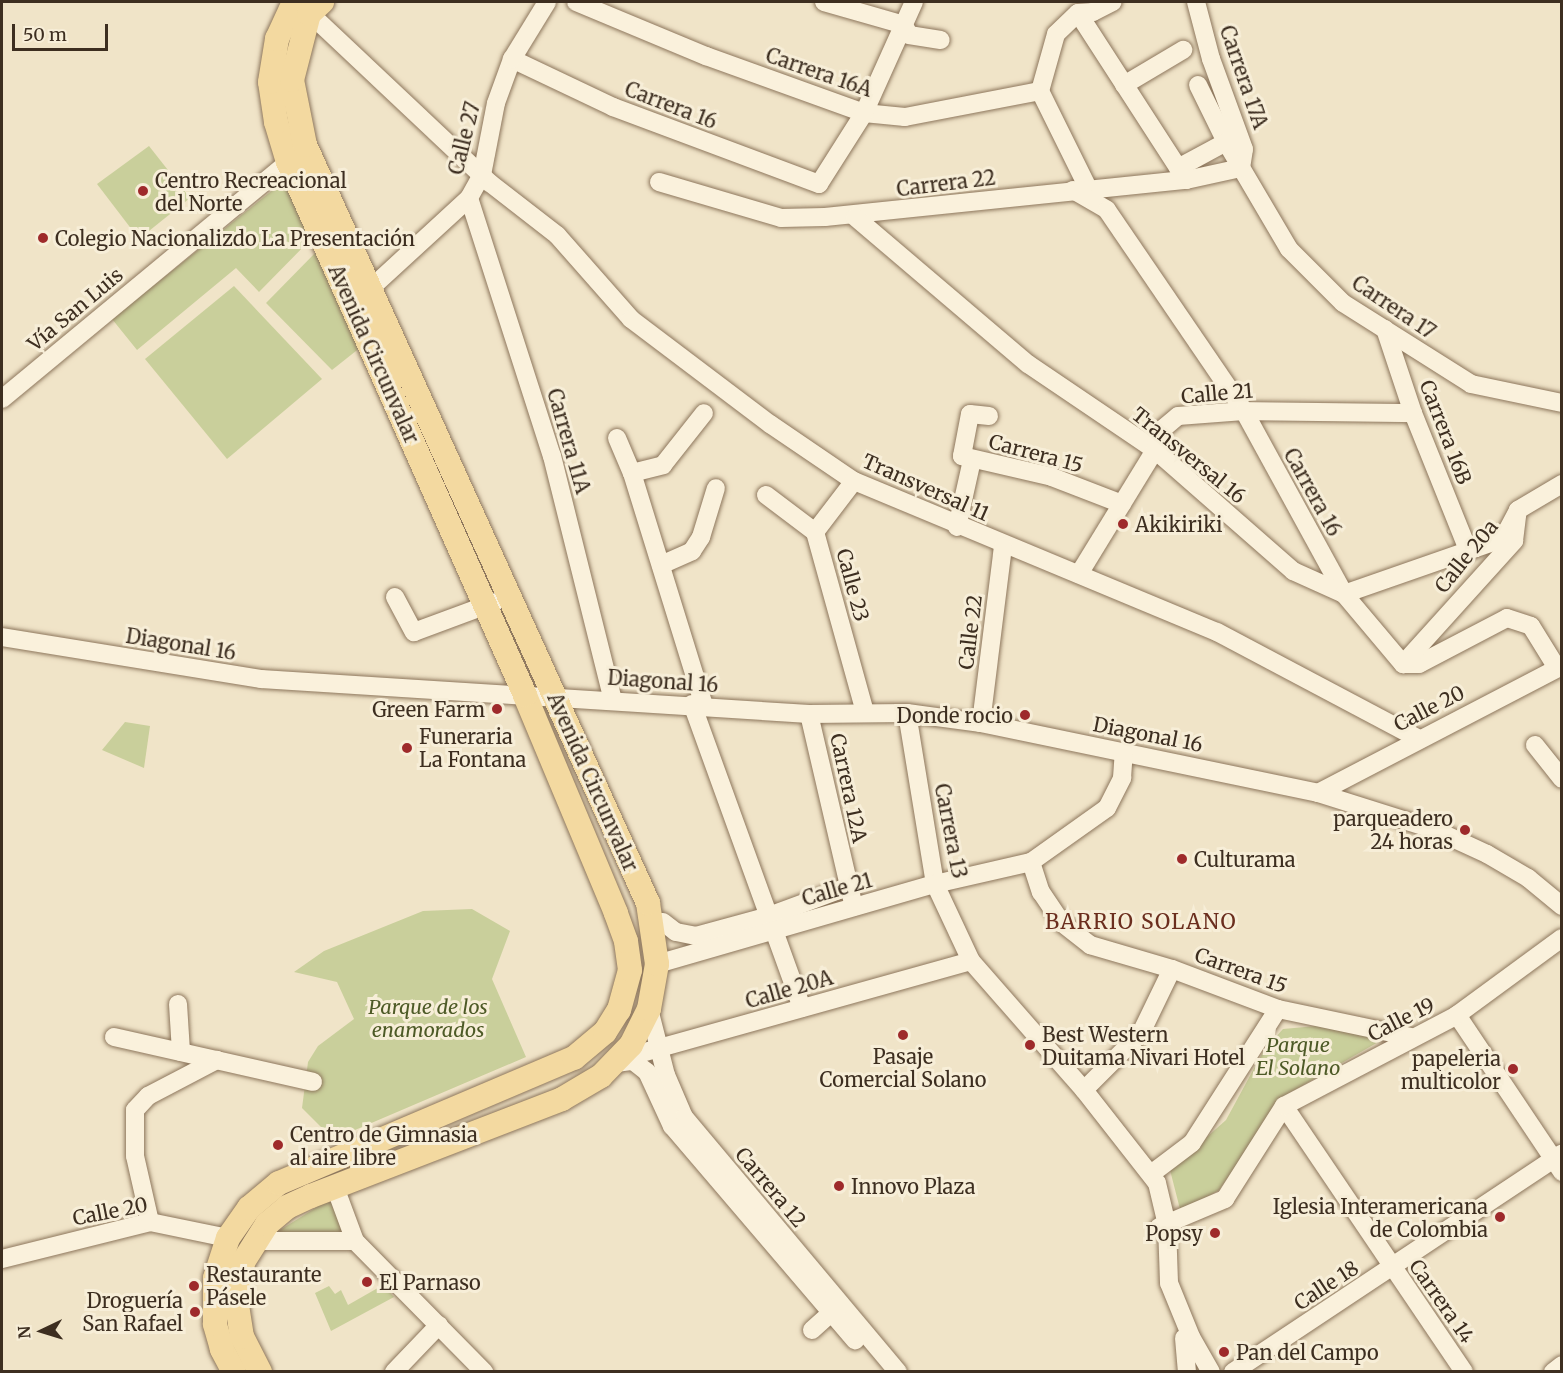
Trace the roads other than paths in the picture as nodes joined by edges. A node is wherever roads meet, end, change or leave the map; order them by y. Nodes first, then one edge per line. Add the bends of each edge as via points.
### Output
1 (547, 2) edge
2 (576, 2) edge
3 (824, 2) edge
4 (914, 2) edge
5 (1113, 2) edge
6 (1196, 2) edge
7 (305, 5) edge
8 (1078, 13) junction
9 (904, 25) junction
10 (941, 40) dead end
11 (1183, 51) dead end
12 (512, 59) junction
13 (1124, 85) junction
14 (1198, 85) dead end
15 (1040, 92) junction
16 (864, 113) junction
17 (1226, 142) junction
18 (288, 162) junction
19 (1242, 168) junction
20 (1182, 174) junction
21 (482, 175) junction
22 (659, 182) dead end
23 (819, 184) junction
24 (1081, 189) junction
25 (469, 198) junction
26 (855, 216) junction
27 (825, 217) junction
28 (370, 289) junction
29 (1385, 329) junction
30 (2, 399) edge
31 (1562, 403) edge
32 (1244, 411) junction
33 (704, 413) dead end
34 (1413, 413) junction
35 (990, 416) dead end
36 (617, 438) dead end
37 (1155, 450) junction
38 (972, 460) junction
39 (632, 473) junction
40 (854, 482) junction
41 (1562, 484) edge
42 (716, 488) dead end
43 (766, 495) dead end
44 (1122, 504) junction
45 (1518, 510) junction
46 (957, 527) junction
47 (815, 532) junction
48 (1003, 546) junction
49 (1468, 550) junction
50 (661, 565) junction
51 (1079, 574) junction
52 (1344, 594) junction
53 (395, 597) dead end
54 (511, 597) junction
55 (486, 605) junction
56 (2, 637) edge
57 (1403, 664) junction
58 (1559, 667) edge
59 (525, 695) junction
60 (556, 698) junction
61 (613, 700) junction
62 (698, 705) junction
63 (865, 711) junction
64 (907, 713) junction
65 (809, 714) junction
66 (981, 723) junction
67 (1417, 738) junction
68 (1534, 745) dead end
69 (1124, 752) junction
70 (1562, 779) edge
71 (1318, 793) junction
72 (1031, 862) junction
73 (935, 884) junction
74 (847, 887) junction
75 (1562, 906) edge
76 (854, 907) junction
77 (663, 922) dead end
78 (771, 923) junction
79 (1562, 938) edge
80 (971, 961) junction
81 (657, 964) junction
82 (1172, 969) junction
83 (178, 1004) dead end
84 (802, 1008) junction
85 (1278, 1008) junction
86 (649, 1009) junction
87 (1457, 1016) junction
88 (114, 1037) dead end
89 (1412, 1037) junction
90 (660, 1048) junction
91 (181, 1052) junction
92 (217, 1060) junction
93 (617, 1061) junction
94 (313, 1082) dead end
95 (1084, 1090) junction
96 (1284, 1106) junction
97 (678, 1121) junction
98 (1559, 1162) edge
99 (324, 1164) junction
100 (1151, 1174) junction
101 (335, 1187) junction
102 (150, 1222) junction
103 (1163, 1226) junction
104 (228, 1238) junction
105 (253, 1241) junction
106 (355, 1241) junction
107 (2, 1259) edge
108 (1393, 1269) junction
109 (837, 1308) junction
110 (439, 1325) junction
111 (812, 1330) dead end
112 (1562, 1365) edge
113 (1194, 1367) edge
114 (234, 1371) edge
115 (260, 1371) edge
116 (394, 1371) edge
117 (484, 1371) edge
118 (882, 1371) edge
119 (898, 1371) edge
120 (1211, 1371) edge
121 (1233, 1371) edge
122 (1464, 1371) edge
123 (1552, 1371) edge

1 - 12 street, Calle 27
2 - 16 street, Carrera 16A via 706,56
3 - 9 street
4 - 9 street
5 - 8 street via 1093,12
6 - 19 street, Carrera 17A via 1211,59 1244,149
7 - 18 main road, Avenida Circunvalar via 277,39 270,82
7 - 21 street, Transversal 11
7 - 28 main road, Avenida Circunvalar via 292,80 297,118 305,145
8 - 13 street
8 - 15 street via 1056,34
9 - 10 street via 909,35
9 - 16 street
11 - 13 street
12 - 21 street, Calle 27 via 496,103
12 - 23 street, Carrera 16 via 613,107
13 - 20 street
14 - 17 street, Carrera 17
15 - 16 street, Carrera 16A via 905,117
15 - 24 street
16 - 23 street
17 - 19 street, Carrera 17
17 - 20 street
18 - 30 street, Vía San Luis
18 - 55 main road, Avenida Circunvalar
19 - 20 street, Carrera 22
19 - 29 street, Carrera 17 via 1289,249 1343,303
20 - 24 street, Carrera 22
21 - 25 street, Calle 27
21 - 40 street, Transversal 11 via 557,235 631,319
22 - 27 street, Carrera 22 via 781,218
23 - 27 street
24 - 26 street, Carrera 22
24 - 32 street, Carrera 16 via 1107,210
25 - 28 street, Calle 27
25 - 61 street, Carrera 11A via 552,456
26 - 27 street, Carrera 22
26 - 37 street, Transversal 16 via 1028,364
28 - 54 main road, Avenida Circunvalar
29 - 31 street, Carrera 17 via 1471,384
29 - 34 street, Carrera 16B
32 - 34 street, Calle 21
32 - 37 street, Calle 21 via 1178,416 1159,432
32 - 52 street, Carrera 16
33 - 39 street via 663,465
34 - 49 street, Carrera 16B
35 - 38 street via 970,414 962,456
36 - 39 street
37 - 44 street, Calle 21
37 - 52 street, Transversal 16 via 1293,571
38 - 44 street, Carrera 15 via 1052,477
38 - 46 street
39 - 50 street
40 - 46 street, Transversal 11
40 - 47 street, Calle 23
41 - 45 street, Calle 20a
42 - 50 street via 701,537 692,551
43 - 47 street
44 - 51 street, Calle 21
45 - 49 street via 1507,531 1493,542
45 - 57 street, Calle 20a via 1519,526 1514,541
46 - 48 street, Transversal 11
47 - 63 street, Calle 23
48 - 51 street, Transversal 11
48 - 66 street, Calle 22
49 - 52 street
50 - 62 street
51 - 67 street, Transversal 11 via 1217,632
52 - 57 street, Carrera 16
53 - 55 street via 414,632
54 - 55 street
54 - 60 main road, Avenida Circunvalar
55 - 59 main road, Avenida Circunvalar
56 - 59 street, Diagonal 16 via 261,679
57 - 58 street via 1419,664 1507,618 1531,626
58 - 67 street, Calle 20
59 - 60 street, Diagonal 16
59 - 99 main road, Avenida Circunvalar via 626,940 630,970 619,1010 605,1032 574,1058
60 - 61 street, Diagonal 16
60 - 81 main road, Avenida Circunvalar via 648,903
61 - 62 street, Diagonal 16
62 - 65 street, Diagonal 16
62 - 78 street
63 - 64 street, Diagonal 16
63 - 65 street, Diagonal 16
64 - 66 street, Diagonal 16
64 - 73 street, Carrera 13
65 - 74 street, Carrera 12A
66 - 69 street, Diagonal 16
67 - 71 street, Calle 20
68 - 70 street
69 - 71 street, Diagonal 16
69 - 72 street via 1122,778 1107,808
71 - 75 street via 1435,830 1487,854 1528,878
72 - 73 street, Calle 21
72 - 82 street, Carrera 15 via 1041,892 1062,922 1090,945
73 - 76 street, Calle 21
73 - 80 street, Carrera 13
74 - 76 street, Carrera 12A
74 - 78 street, Calle 21
76 - 78 street, Calle 21
77 - 78 street, Calle 21 via 676,932 696,936
78 - 81 street, Calle 21
78 - 84 street
79 - 87 street, Calle 19
80 - 84 street, Calle 20A
80 - 95 street, Carrera 13
81 - 86 main road, Avenida Circunvalar
82 - 85 street, Carrera 15
82 - 95 street via 1141,1033
83 - 91 street
84 - 90 street, Calle 20A
85 - 89 street, Carrera 15
85 - 100 street via 1192,1143
86 - 90 street, Carrera 12
86 - 93 main road, Avenida Circunvalar
87 - 89 street, Calle 19
87 - 98 street
88 - 91 street
89 - 96 street, Calle 19
90 - 93 street, Calle 20A
90 - 97 street, Carrera 12
91 - 92 street
92 - 94 street
92 - 102 street via 148,1096 135,1110 135,1156
93 - 97 street, Carrera 12 via 633,1061 647,1071
93 - 101 main road, Avenida Circunvalar via 562,1099
95 - 100 street, Carrera 13
96 - 103 street, Calle 19 via 1225,1199
96 - 108 street, Carrera 14
97 - 109 street, Carrera 12
98 - 108 street, Calle 18
99 - 101 main road
99 - 104 main road, Avenida Circunvalar via 263,1194
100 - 103 street, Carrera 13
101 - 105 main road, Avenida Circunvalar via 287,1207
101 - 106 street
102 - 104 street, Calle 20
102 - 107 street, Calle 20
103 - 113 street, Carrera 13 via 1160,1281
104 - 114 main road, Avenida Circunvalar via 215,1278 213,1301 222,1349
105 - 106 street
105 - 115 main road, Avenida Circunvalar via 243,1262 236,1299 242,1336
106 - 110 street
108 - 121 street, Calle 18
108 - 122 street, Carrera 14
109 - 111 street
109 - 118 street, Carrera 12
109 - 119 street, Carrera 12
110 - 116 street
110 - 117 street
112 - 123 street
113 - 120 street, Carrera 13

